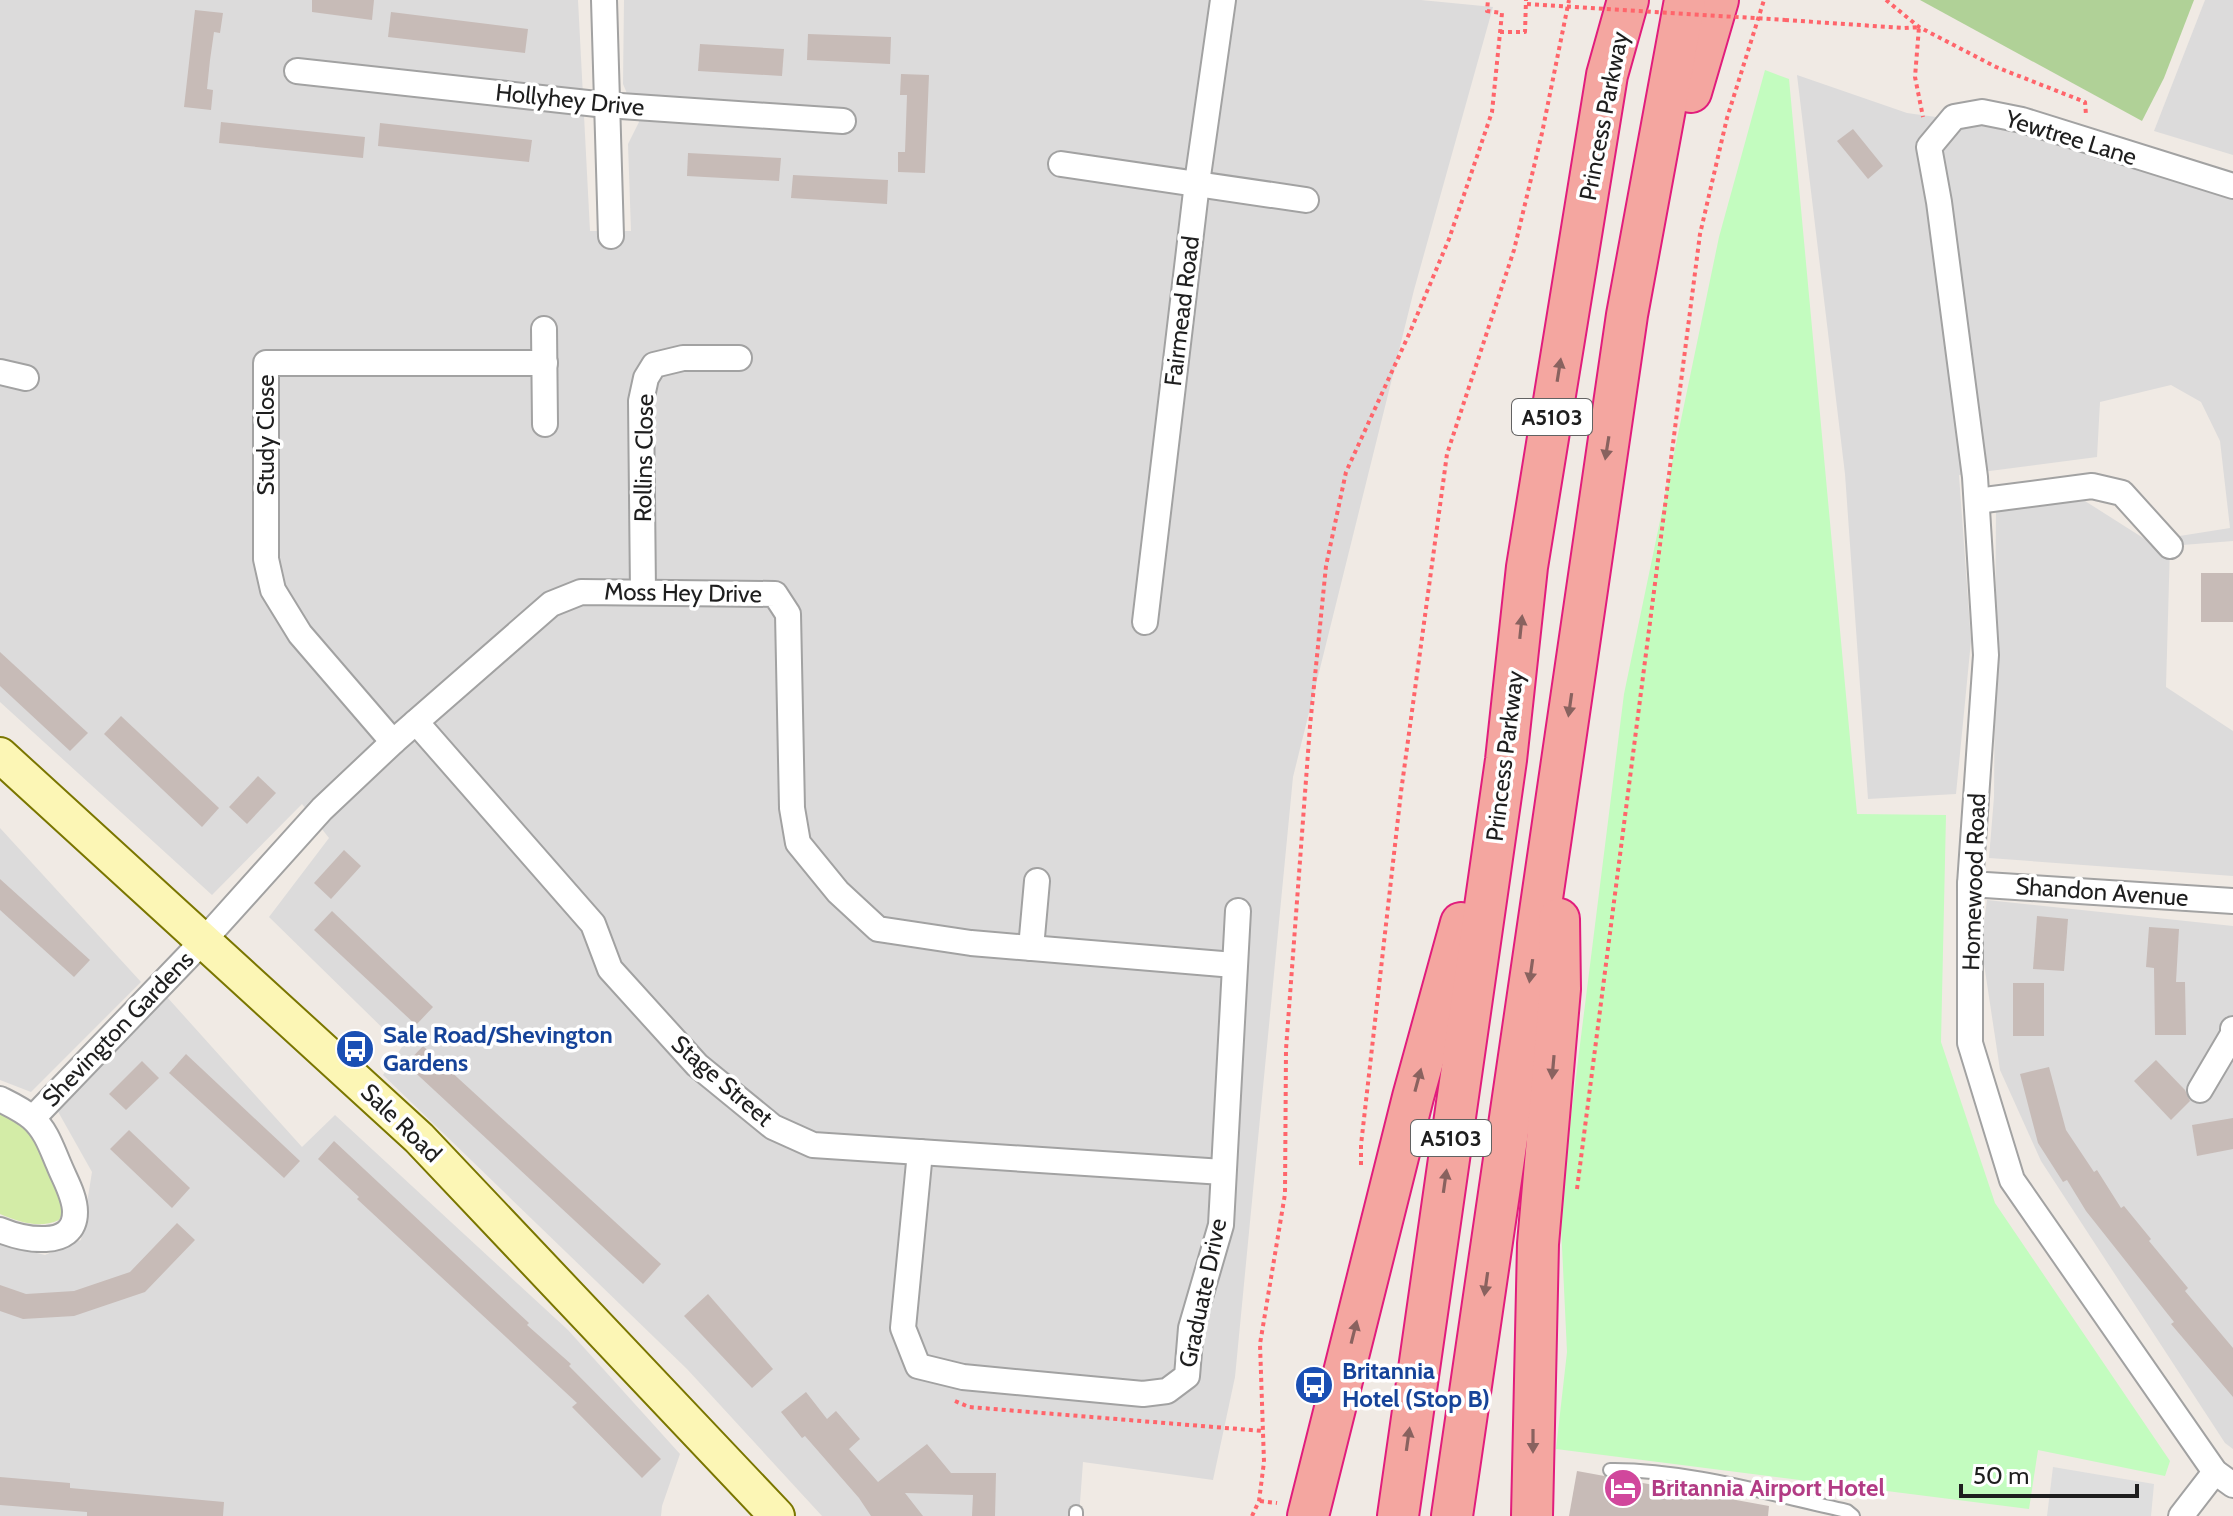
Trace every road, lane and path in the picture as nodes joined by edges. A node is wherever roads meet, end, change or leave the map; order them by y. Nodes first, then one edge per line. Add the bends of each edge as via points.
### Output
1 (604, 0) edge
2 (1223, 0) edge
3 (1488, 0) edge
4 (1613, 0) edge
5 (1628, 0) edge
6 (1685, 0) edge
7 (1718, 0) edge
8 (1764, 0) edge
9 (1886, 0) edge
10 (1568, 1) edge
11 (1527, 2) edge
12 (1919, 27) junction
13 (1500, 32) junction
14 (297, 71) dead end
15 (1607, 75) junction
16 (606, 105) junction
17 (843, 121) dead end
18 (2090, 142) junction
19 (1929, 147) junction
20 (1061, 164) dead end
21 (1197, 183) junction
22 (2233, 186) edge
23 (1306, 200) dead end
24 (611, 236) dead end
25 (1627, 315) junction
26 (544, 329) dead end
27 (739, 358) dead end
28 (545, 363) junction
29 (0, 372) edge
30 (26, 378) dead end
31 (545, 424) dead end
32 (1977, 501) junction
33 (2170, 546) dead end
34 (643, 592) junction
35 (1145, 622) dead end
36 (416, 722) junction
37 (393, 742) junction
38 (0, 755) edge
39 (1506, 760) junction
40 (1559, 783) junction
41 (1037, 881) dead end
42 (1970, 884) junction
43 (2233, 901) edge
44 (1238, 911) dead end
45 (204, 940) junction
46 (1031, 948) junction
47 (1234, 965) junction
48 (2233, 1029) edge
49 (2200, 1090) dead end
50 (0, 1099) edge
51 (33, 1118) junction
52 (920, 1152) junction
53 (1223, 1172) junction
54 (1361, 1173) dead end
55 (1575, 1203) dead end
56 (0, 1230) edge
57 (1610, 1470) dead end
58 (2224, 1478) edge
59 (777, 1516) edge
60 (1252, 1516) edge
61 (1308, 1516) edge
62 (1398, 1516) edge
63 (1452, 1516) edge
64 (1532, 1516) edge
65 (1853, 1516) edge
66 (2181, 1516) edge

1 - 16 street
2 - 21 street, Fairmead Road
3 - 13 path via 1487,11 1502,13
4 - 15 highway
5 - 15 highway, Princess Parkway / A5103
6 - 25 highway, A5103
7 - 25 highway
8 - 55 path via 1727,118 1700,234
9 - 12 path
10 - 54 path via 1514,250 1447,454 1401,792
11 - 12 path, bridge
11 - 13 path via 1525,32
12 - 18 path via 1996,67 2085,102
12 - 19 path via 1915,77
13 - 60 path via 1492,112 1449,239 1346,472 1326,566 1287,1033 1285,1194 1260,1344 1264,1462
14 - 16 street, Hollyhey Drive
39 -> 15 highway, Princess Parkway / A5103 via 1527,567
16 - 17 street, Hollyhey Drive
16 - 24 street
18 - 19 street, Yewtree Lane via 1982,112 1954,117
18 - 22 street, Yewtree Lane
19 - 32 street, Homewood Road
20 - 21 street
21 - 23 street
21 - 35 street, Fairmead Road
25 -> 40 highway, A5103
26 - 28 street
27 - 34 street, Rollins Close via 683,358 654,365 646,378 641,401
28 - 31 street
28 - 37 street, Study Close via 266,363 266,559 273,590 300,634
29 - 30 street
32 - 33 street via 2092,486 2122,493
32 - 42 street, Homewood Road via 1986,655
34 - 36 street, Moss Hey Drive via 581,592 551,604
34 - 46 street, Moss Hey Drive via 775,594 788,614 792,808 798,843 838,892 878,929
36 - 37 street, Moss Hey Drive
36 - 52 street, Stage Street via 593,924 610,969 697,1065 773,1127 813,1145
37 - 45 street, Moss Hey Drive via 322,809
38 - 45 main road, Sale Road
61 -> 39 highway via 1413,1097
62 -> 39 highway, Princess Parkway / A5103
40 -> 63 highway, A5103
40 -> 64 highway via 1560,989 1538,1244
41 - 46 street
42 - 43 street, Shandon Avenue
42 - 58 street, Homewood Road via 1970,1043 2012,1180
44 - 47 street, Graduate Drive
45 - 51 street, Shevington Gardens
45 - 59 main road, Sale Road via 419,1138
46 - 47 street, Moss Hey Drive
47 - 53 street, Graduate Drive
48 - 49 street
50 - 51 street, Shevington Gardens
51 - 56 street, Shevington Gardens via 47,1136 73,1198 73,1225 51,1239 19,1238
52 - 53 street, Stage Street
52 - 53 street, Graduate Drive via 903,1328 918,1366 963,1377 1143,1394 1167,1391 1187,1376 1191,1328 1221,1225
57 - 65 lane via 1706,1481
58 - 66 street

